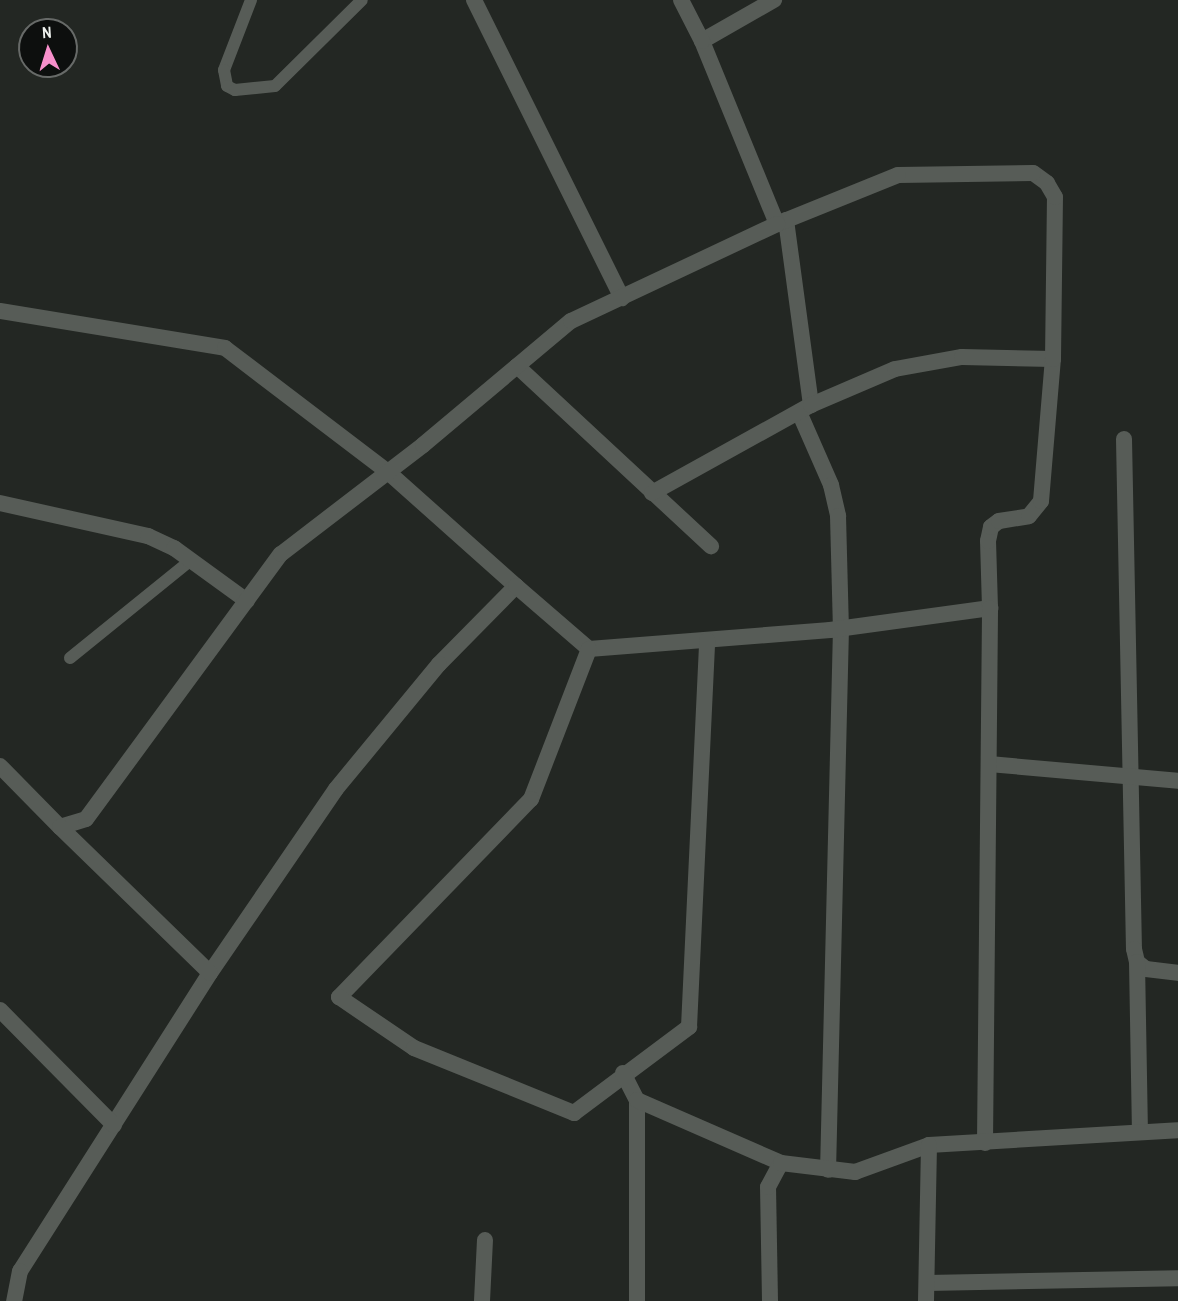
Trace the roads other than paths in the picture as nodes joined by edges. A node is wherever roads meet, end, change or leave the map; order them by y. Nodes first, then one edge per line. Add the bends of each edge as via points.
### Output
1 (251, 0) edge
2 (362, 0) edge
3 (474, 0) edge
4 (681, 0) edge
5 (774, 0) edge
6 (702, 40) junction
7 (782, 222) junction
8 (622, 298) junction
9 (0, 311) edge
10 (1053, 359) junction
11 (517, 366) junction
12 (805, 409) junction
13 (1124, 439) dead end
14 (388, 472) junction
15 (652, 493) junction
16 (0, 503) edge
17 (711, 546) dead end
18 (190, 560) junction
19 (516, 586) junction
20 (247, 601) junction
21 (990, 608) junction
22 (841, 628) junction
23 (707, 640) junction
24 (589, 649) junction
25 (70, 658) dead end
26 (989, 764) junction
27 (0, 766) edge
28 (1131, 777) junction
29 (1178, 781) edge
30 (60, 827) junction
31 (1137, 962) junction
32 (210, 973) junction
33 (1178, 973) edge
34 (0, 1010) edge
35 (623, 1073) junction
36 (637, 1100) junction
37 (114, 1125) junction
38 (1178, 1130) edge
39 (1140, 1132) junction
40 (985, 1143) junction
41 (929, 1145) junction
42 (781, 1163) junction
43 (828, 1170) junction
44 (485, 1240) dead end
45 (1178, 1278) edge
46 (927, 1283) junction
47 (14, 1301) edge
48 (482, 1301) edge
49 (637, 1301) edge
50 (770, 1301) edge
51 (926, 1301) edge

1 - 2 lane via 224,70 227,86 235,90 275,86
3 - 8 street
4 - 6 street
5 - 6 street
6 - 7 street
7 - 8 street
7 - 10 street via 898,175 1033,173 1047,183 1055,197
7 - 12 street
8 - 11 street via 571,321
9 - 14 street via 225,348
10 - 12 street via 962,357 928,361 895,369
10 - 21 street via 1041,501 1029,516 999,521 991,527
11 - 14 street
11 - 15 street
12 - 15 street
12 - 22 street via 836,501
13 - 28 street
14 - 19 street
14 - 20 street via 281,554
15 - 17 street
16 - 18 street via 148,536
18 - 20 street
18 - 25 lane
19 - 24 street
19 - 32 street via 439,664 336,789
20 - 30 street via 86,819
21 - 22 street
21 - 26 street
22 - 23 street
22 - 43 street
23 - 24 street
23 - 35 street via 689,1027
24 - 35 street via 531,800 339,997 414,1048 574,1113
26 - 28 street
26 - 40 street
27 - 30 street
28 - 29 street
28 - 31 street
30 - 32 street
31 - 33 street via 1146,969
31 - 39 street
32 - 37 street
34 - 37 street
35 - 36 street
36 - 42 street
36 - 49 street
37 - 47 street via 20,1271
38 - 39 street
39 - 40 street
40 - 41 street
41 - 43 street via 855,1172
41 - 46 street
42 - 43 street
42 - 50 street via 768,1187
44 - 48 street
45 - 46 street
46 - 51 street

